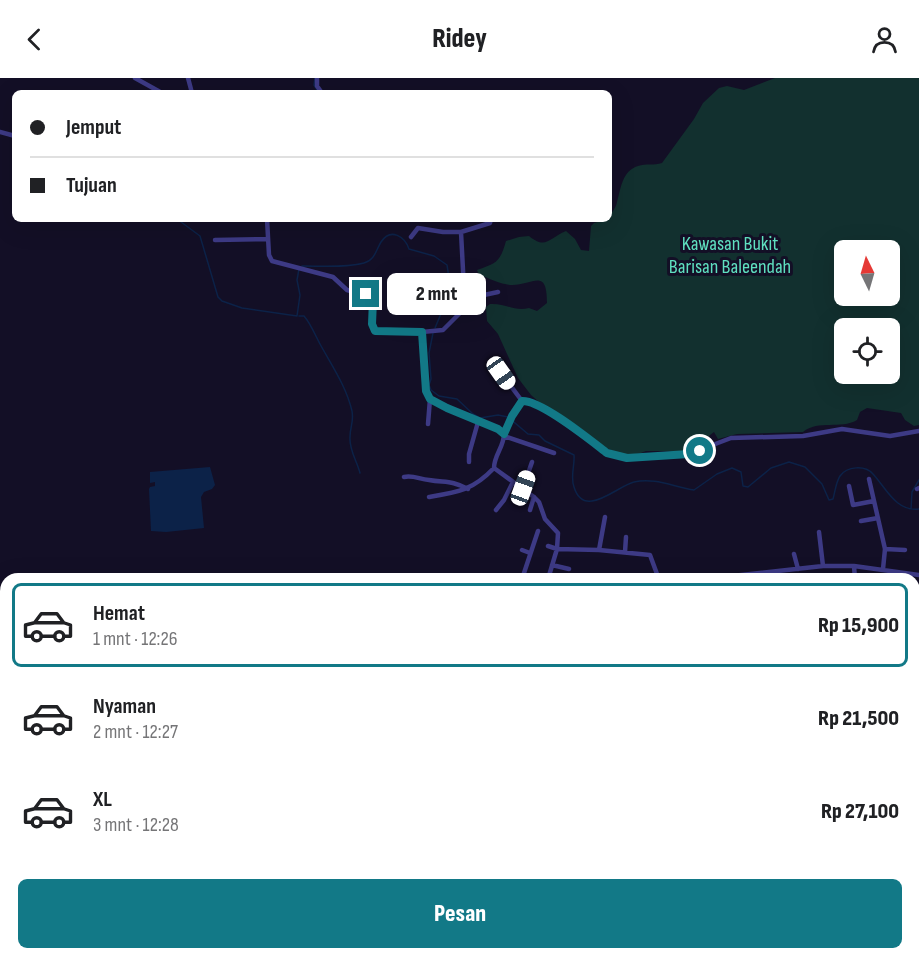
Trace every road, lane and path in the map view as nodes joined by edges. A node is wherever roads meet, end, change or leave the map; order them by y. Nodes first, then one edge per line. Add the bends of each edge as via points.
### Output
1 (135, 78) edge
2 (157, 90) edge
3 (267, 222) edge
4 (490, 222) edge
5 (461, 232) junction
6 (411, 237) dead end
7 (268, 239) junction
8 (215, 240) dead end
9 (498, 292) dead end
10 (465, 308) junction
11 (422, 332) junction
12 (496, 366) dead end
13 (430, 399) junction
14 (522, 401) junction
15 (429, 415) junction
16 (421, 416) dead end
17 (478, 422) junction
18 (428, 424) dead end
19 (919, 431) edge
20 (504, 435) junction
21 (554, 453) dead end
22 (469, 462) dead end
23 (532, 462) dead end
24 (494, 468) junction
25 (404, 477) dead end
26 (869, 479) dead end
27 (513, 482) junction
28 (849, 486) dead end
29 (523, 488) junction
30 (468, 489) junction
31 (429, 497) dead end
32 (534, 497) junction
33 (874, 501) junction
34 (496, 510) dead end
35 (530, 510) dead end
36 (604, 517) dead end
37 (878, 518) junction
38 (861, 521) dead end
39 (538, 531) dead end
40 (819, 532) dead end
41 (626, 537) dead end
42 (548, 546) dead end
43 (557, 549) junction
44 (885, 549) junction
45 (522, 550) dead end
46 (599, 550) junction
47 (905, 550) dead end
48 (625, 552) junction
49 (530, 553) junction
50 (794, 554) dead end
51 (552, 565) junction
52 (824, 566) junction
53 (854, 566) junction
54 (569, 569) dead end
55 (798, 569) junction
56 (883, 569) junction
57 (656, 571) edge
58 (781, 571) joint
59 (524, 573) edge
60 (550, 573) edge
61 (761, 573) edge
62 (855, 573) edge
63 (896, 573) edge

1 - 2 street
3 - 7 street
4 - 5 street
5 - 6 street via 419,228
5 - 10 street
7 - 8 street
7 - 11 street via 272,261 333,277 347,290 371,297 375,331
9 - 10 street via 484,295
10 - 11 street via 447,327
11 - 13 street via 425,385
12 - 14 street
13 - 15 street
13 - 17 street
14 - 19 street via 539,405 607,453 619,457 689,454 737,437 803,436 842,429 890,436
14 - 20 street
15 - 16 street
15 - 18 street
17 - 20 street
17 - 22 street
20 - 21 street
20 - 24 street
23 - 29 street
24 - 27 street
24 - 30 street
25 - 30 street via 446,480
26 - 33 street
27 - 29 street
27 - 34 street
28 - 33 street via 853,505
29 - 32 street
30 - 31 street
32 - 35 street
32 - 43 street via 545,519 558,533
33 - 37 street
36 - 46 street
37 - 38 street
37 - 44 street
39 - 49 street
40 - 52 street
41 - 48 street
42 - 43 street
43 - 46 street
43 - 51 street
44 - 47 street
44 - 56 street
45 - 49 street
46 - 48 street
48 - 57 street via 650,555
49 - 59 street
50 - 55 street
51 - 54 street
51 - 60 street
52 - 53 street
52 - 55 street
53 - 56 street
53 - 62 street
55 - 58 street
56 - 63 street
58 - 61 street

